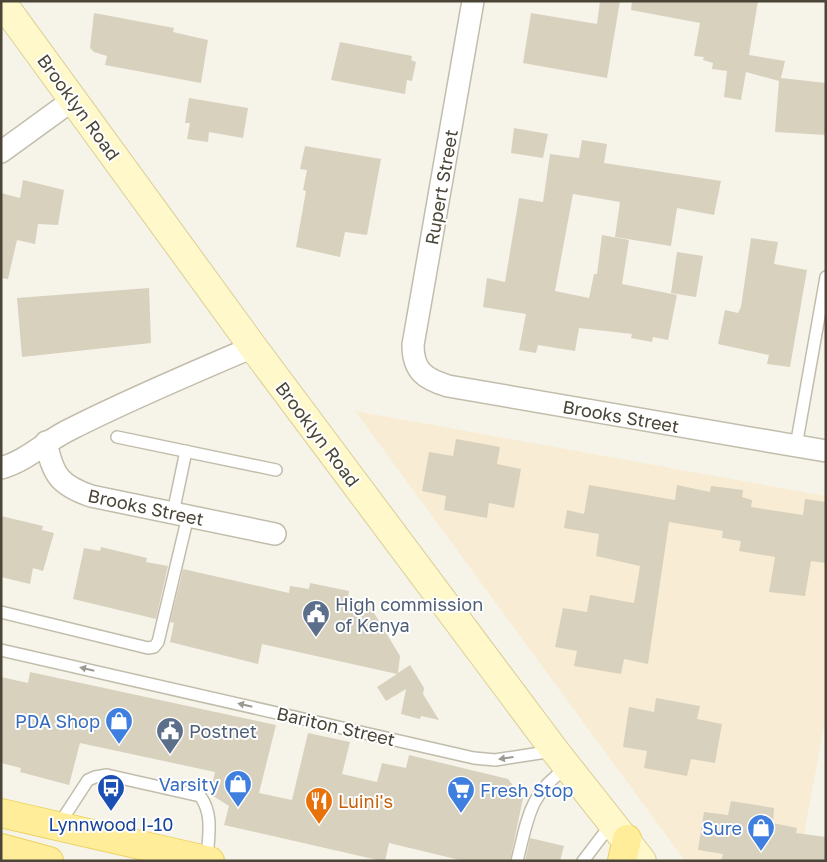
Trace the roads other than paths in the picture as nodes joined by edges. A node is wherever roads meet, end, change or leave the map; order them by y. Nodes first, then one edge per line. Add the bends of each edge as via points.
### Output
1 (1, 1) edge
2 (473, 1) edge
3 (74, 100) junction
4 (1, 152) edge
5 (826, 278) edge
6 (253, 347) junction
7 (420, 372) joint
8 (117, 437) dead end
9 (46, 442) junction
10 (796, 446) junction
11 (186, 451) junction
12 (826, 451) edge
13 (1, 468) edge
14 (276, 470) dead end
15 (180, 515) junction
16 (275, 534) dead end
17 (1, 612) edge
18 (1, 650) edge
19 (561, 759) junction
20 (1, 813) edge
21 (58, 826) junction
22 (620, 840) edge
23 (1, 848) edge
24 (209, 860) edge
25 (49, 861) edge
26 (517, 861) edge
27 (583, 861) edge
28 (642, 861) edge

1 - 3 main road, Brooklyn Road
2 - 7 street, Rupert Street via 413,346 415,364
3 - 4 street
3 - 6 main road, Brooklyn Road
5 - 10 lane
6 - 9 street via 96,416
6 - 19 main road, Brooklyn Road
7 - 10 street, Brooks Street via 431,381 448,386
8 - 11 lane
9 - 13 street via 26,457
9 - 15 street, Brooks Street via 53,470 72,490
10 - 12 street, Brooks Street
11 - 14 lane
11 - 15 lane
15 - 16 street, Brooks Street
15 - 17 lane via 158,642 154,648
19 -> 18 lane, Bariton Street via 474,758
19 - 22 main road, Brooklyn Road
19 - 26 lane via 551,779 536,796
20 - 21 main road
21 - 24 main road
21 - 24 lane via 88,780 107,775 200,796 207,805 209,816
22 - 27 lane
22 - 28 main road, Brooklyn Road
23 - 25 main road

